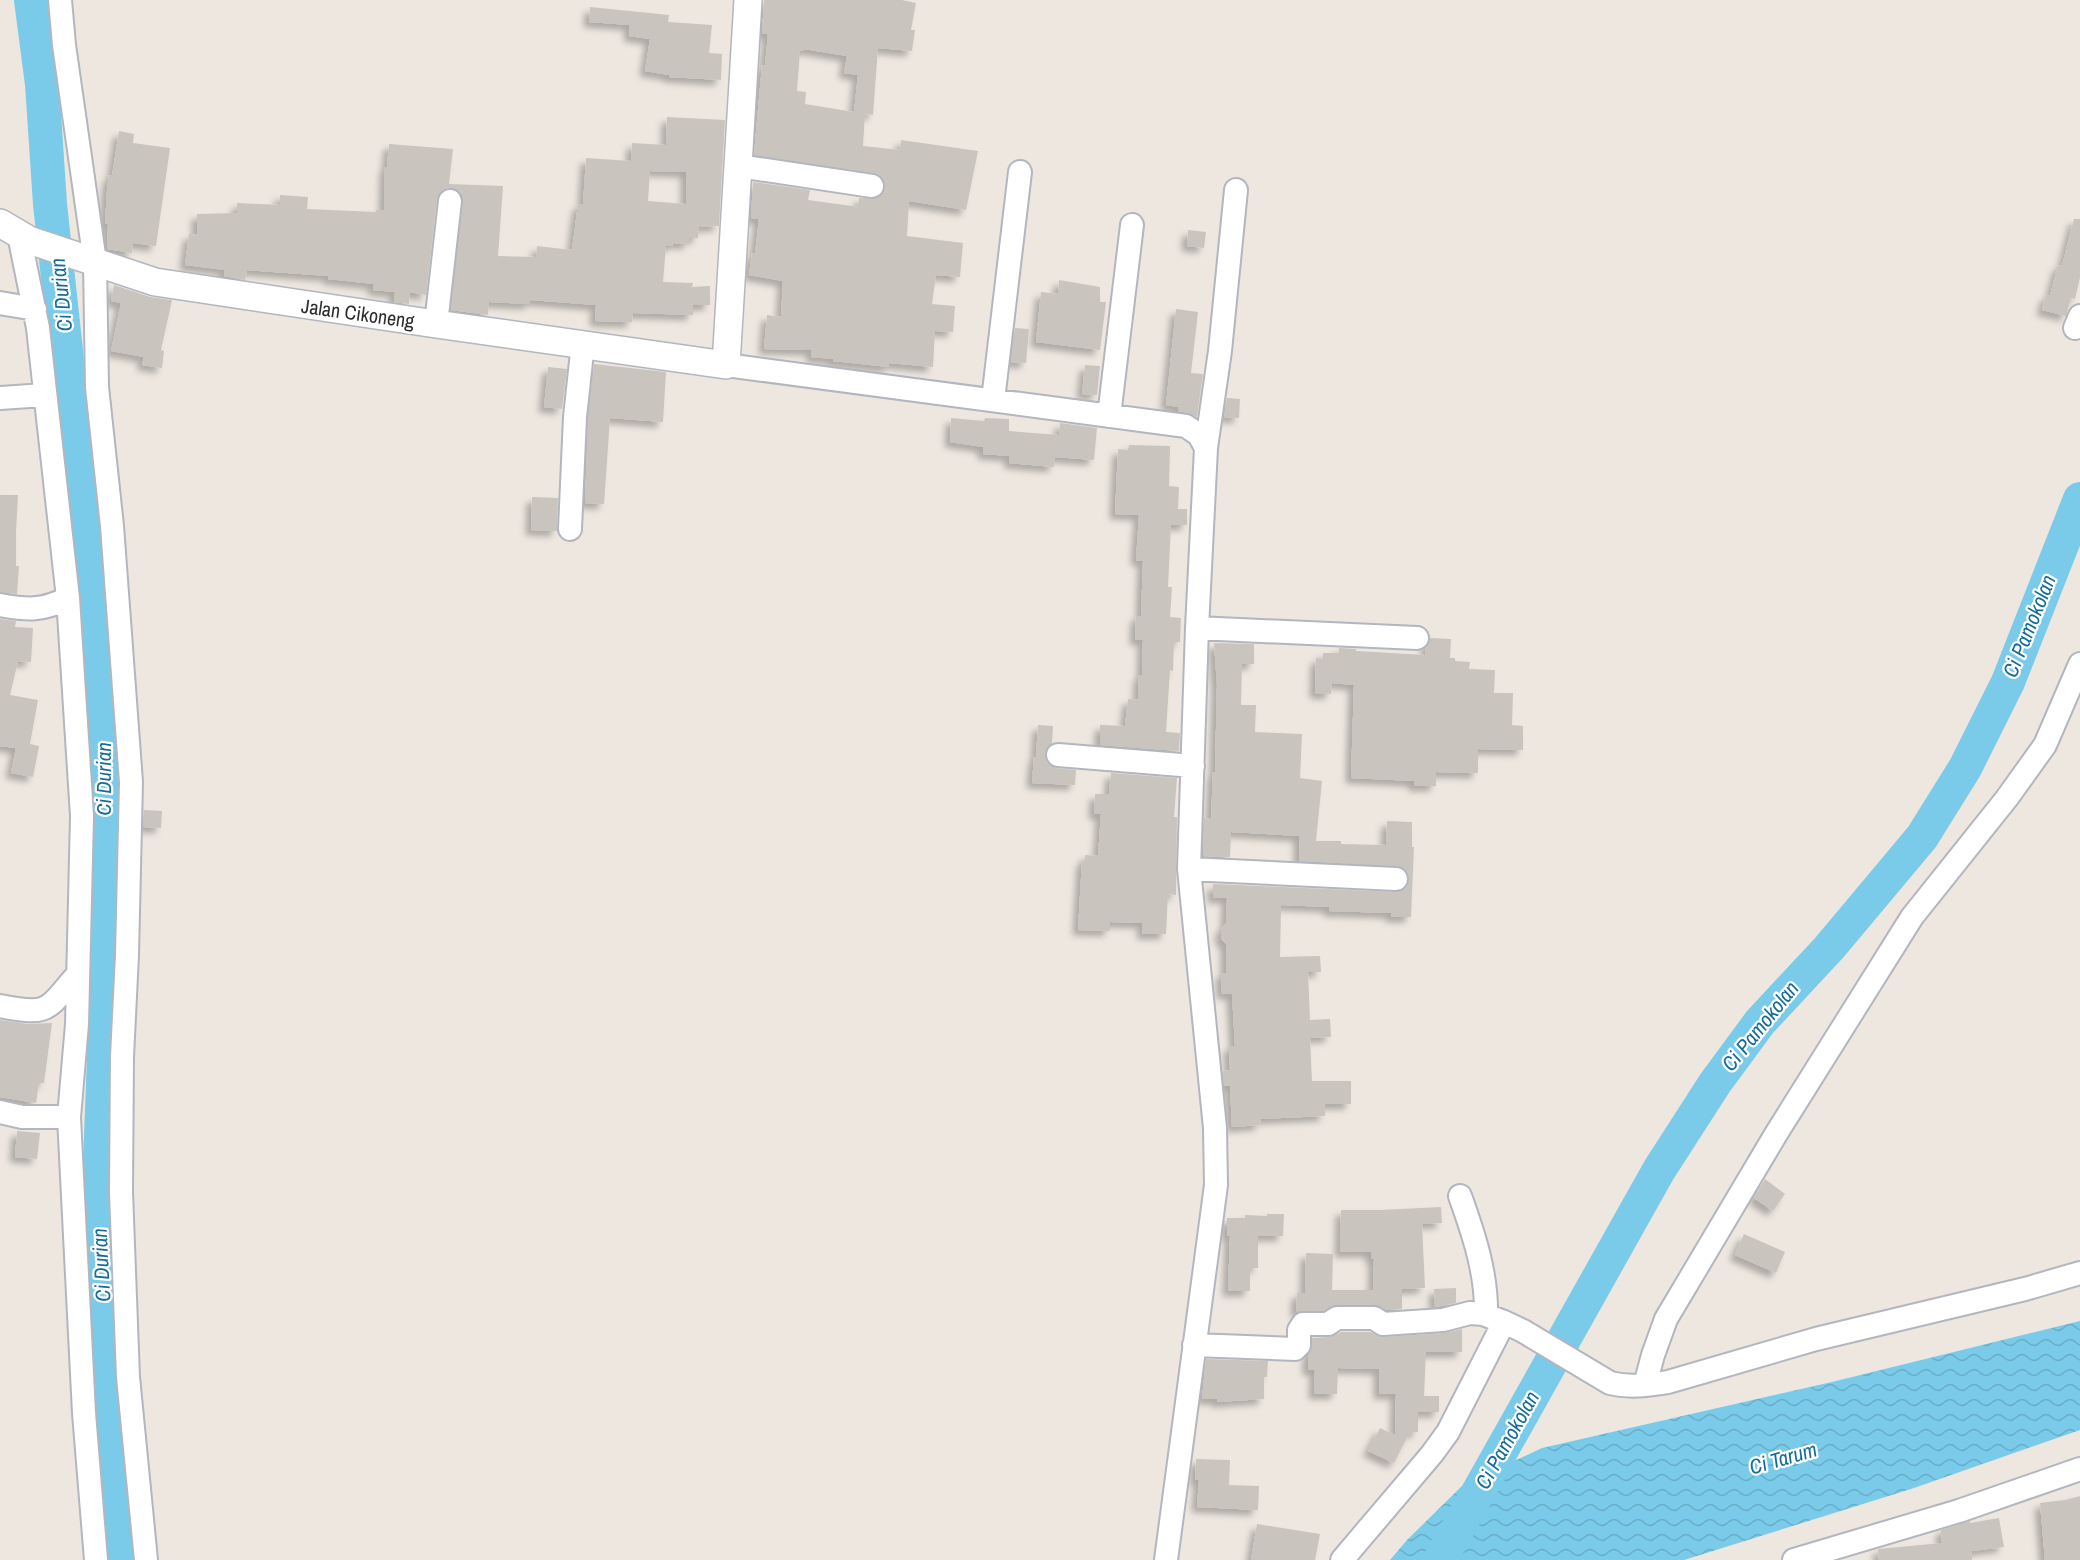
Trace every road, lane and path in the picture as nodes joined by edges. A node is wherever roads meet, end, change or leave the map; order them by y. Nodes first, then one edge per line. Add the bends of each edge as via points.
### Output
1 (60, 0) edge
2 (748, 0) edge
3 (739, 166) junction
4 (1020, 172) dead end
5 (872, 186) dead end
6 (1236, 190) dead end
7 (450, 201) dead end
8 (1132, 225) dead end
9 (16, 233) edge
10 (90, 260) junction
11 (0, 303) edge
12 (35, 309) junction
13 (436, 324) junction
14 (583, 344) junction
15 (726, 364) junction
16 (45, 395) junction
17 (0, 398) edge
18 (993, 400) junction
19 (1109, 416) junction
20 (1206, 448) junction
21 (570, 529) dead end
22 (68, 598) junction
23 (0, 605) edge
24 (1197, 627) junction
25 (1417, 638) dead end
26 (2080, 664) edge
27 (1058, 755) dead end
28 (1193, 766) junction
29 (1189, 869) junction
30 (1396, 879) dead end
31 (78, 974) junction
32 (0, 1006) edge
33 (0, 1112) edge
34 (69, 1118) junction
35 (1460, 1196) dead end
36 (2080, 1273) edge
37 (1495, 1319) junction
38 (1194, 1345) junction
39 (1646, 1385) junction
40 (2080, 1469) edge
41 (96, 1560) edge
42 (146, 1560) edge
43 (1166, 1560) edge
44 (1342, 1560) edge
45 (1794, 1560) edge

1 - 10 street
2 - 3 street
3 - 5 street
3 - 15 street
4 - 18 street
6 - 20 street
7 - 13 street
8 - 19 street
9 - 10 street, Jalan Cikoneng
9 - 12 street
10 - 13 street, Jalan Cikoneng via 156,282
10 - 42 street via 131,782 121,1192 128,1377
11 - 12 street
12 - 16 street
13 - 14 street, Jalan Cikoneng
14 - 15 street, Jalan Cikoneng
14 - 21 street
15 - 18 street
16 - 17 street
16 - 22 street
18 - 19 street
19 - 20 street via 1186,426 1199,435
20 - 24 street
22 - 23 street via 46,608
22 - 31 street via 82,816
24 - 25 street
24 - 28 street
26 - 39 street via 2045,745 1912,917 1776,1134 1666,1319
27 - 28 street
28 - 29 street
29 - 30 street
29 - 38 street via 1215,1128 1216,1185
31 - 32 street via 45,1009 29,1012
31 - 34 street
33 - 34 street
34 - 41 street via 84,1413
35 - 37 street
36 - 39 street
37 - 38 street via 1470,1313 1443,1320 1383,1324 1374,1318 1337,1318 1328,1324 1303,1324 1295,1349
37 - 39 street via 1532,1336 1610,1383
37 - 44 street via 1448,1432
38 - 43 street
40 - 45 street

